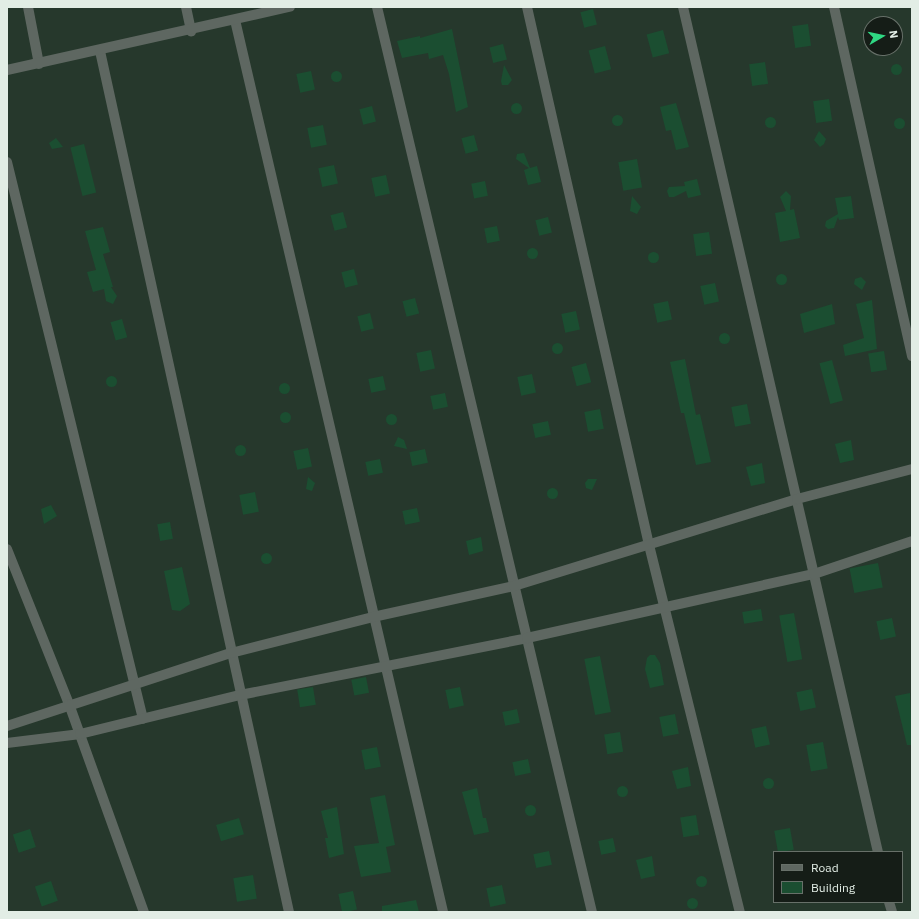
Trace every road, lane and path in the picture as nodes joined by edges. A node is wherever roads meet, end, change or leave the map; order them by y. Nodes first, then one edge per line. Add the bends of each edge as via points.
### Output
1 (28, 7) edge
2 (186, 7) edge
3 (290, 7) edge
4 (377, 7) edge
5 (527, 7) edge
6 (683, 7) edge
7 (834, 7) edge
8 (235, 20) junction
9 (191, 31) junction
10 (100, 51) junction
11 (40, 64) junction
12 (7, 70) edge
13 (7, 162) edge
14 (912, 356) edge
15 (912, 469) edge
16 (797, 499) junction
17 (912, 541) edge
18 (649, 545) junction
19 (7, 549) edge
20 (814, 574) junction
21 (514, 586) junction
22 (664, 608) junction
23 (373, 617) junction
24 (526, 638) junction
25 (231, 653) junction
26 (385, 667) junction
27 (136, 684) junction
28 (240, 695) junction
29 (69, 704) junction
30 (144, 719) junction
31 (7, 726) edge
32 (80, 734) junction
33 (7, 743) edge
34 (878, 851) edge
35 (144, 912) edge
36 (289, 912) edge
37 (443, 912) edge
38 (592, 912) edge
39 (740, 912) edge

1 - 11 street
2 - 9 street
3 - 8 street
4 - 21 street
5 - 18 street
6 - 16 street
7 - 14 street
8 - 9 street
8 - 23 street
9 - 10 street
10 - 11 street
10 - 25 street
11 - 12 street
13 - 27 street
15 - 16 street
16 - 18 street
16 - 20 street
17 - 20 street
18 - 21 street
18 - 22 street
19 - 29 street
20 - 22 street
20 - 34 street
21 - 23 street
21 - 24 street
22 - 24 street
22 - 39 street
23 - 25 street
23 - 26 street
24 - 26 street
24 - 38 street
25 - 27 street
25 - 28 street
26 - 28 street
26 - 37 street
27 - 29 street
27 - 30 street
28 - 30 street
28 - 36 street
29 - 31 street
29 - 32 street
30 - 32 street
32 - 33 street
32 - 35 street

